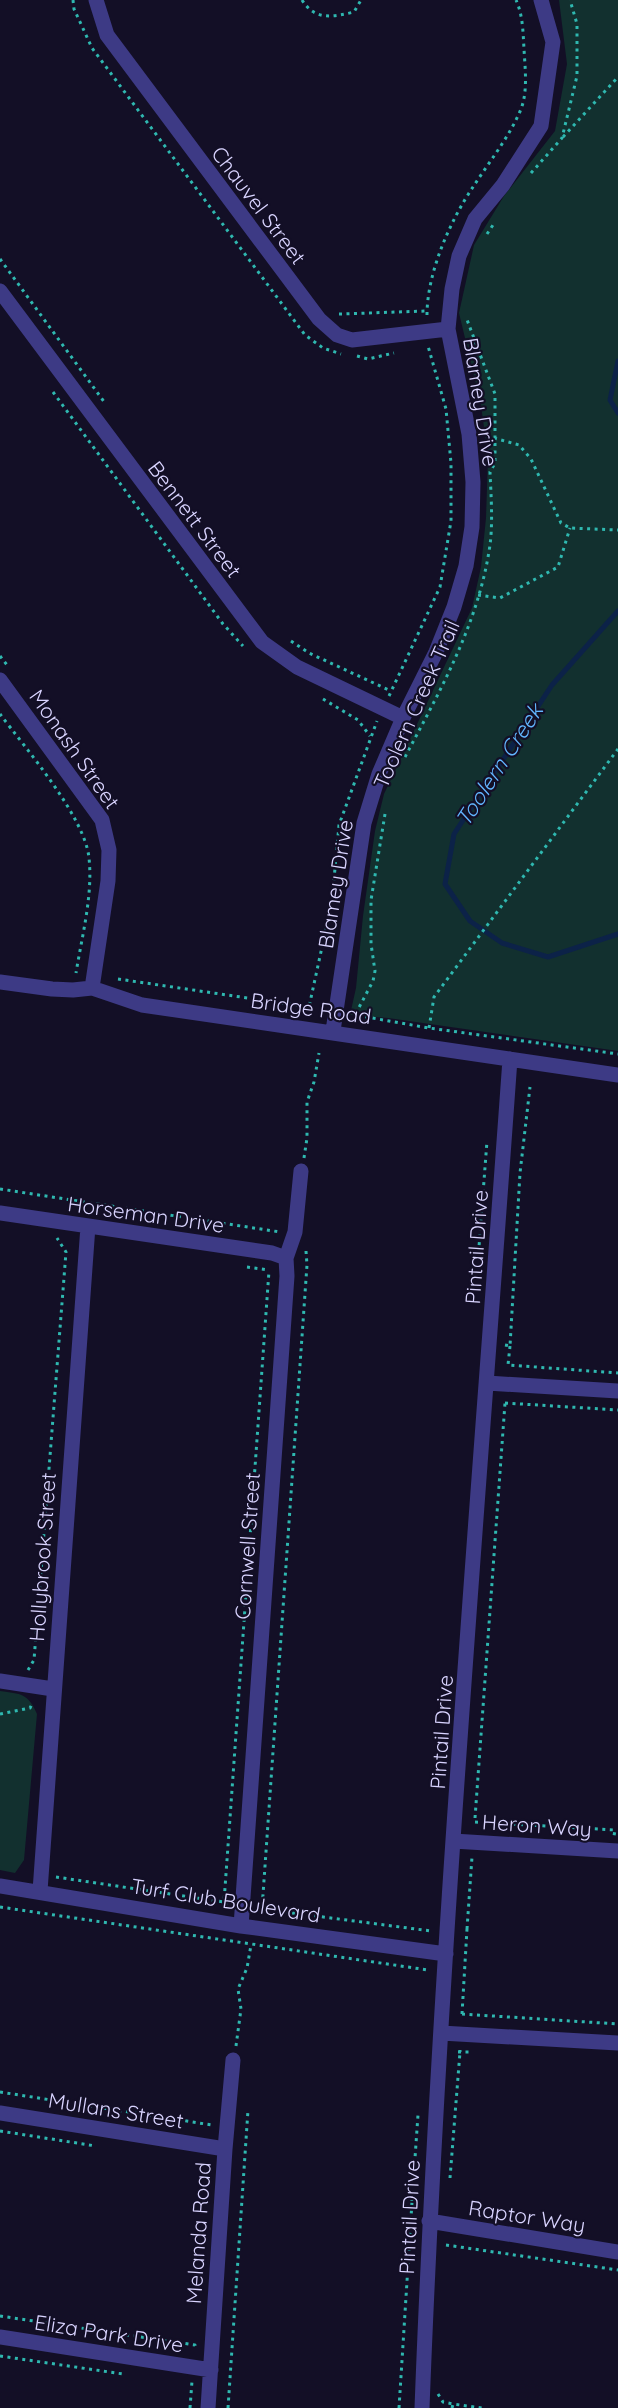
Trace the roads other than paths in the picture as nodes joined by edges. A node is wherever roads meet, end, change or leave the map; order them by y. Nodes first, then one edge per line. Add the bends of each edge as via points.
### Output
1 (96, 0) edge
2 (541, 0) edge
3 (2, 297) edge
4 (448, 329) junction
5 (0, 680) edge
6 (402, 718) junction
7 (0, 982) edge
8 (92, 988) junction
9 (333, 1032) junction
10 (510, 1059) junction
11 (618, 1075) edge
12 (301, 1172) road end
13 (0, 1213) edge
14 (88, 1226) junction
15 (286, 1258) junction
16 (487, 1383) junction
17 (618, 1391) edge
18 (0, 1681) edge
19 (53, 1689) junction
20 (453, 1841) junction
21 (618, 1851) edge
22 (0, 1886) edge
23 (40, 1891) junction
24 (242, 1926) junction
25 (446, 1954) junction
26 (441, 2033) junction
27 (618, 2043) edge
28 (233, 2060) road end
29 (0, 2113) edge
30 (225, 2149) junction
31 (429, 2221) junction
32 (618, 2252) edge
33 (0, 2337) edge
34 (211, 2370) junction
35 (208, 2408) edge
36 (422, 2408) edge

1 - 4 street, Chauvel Street via 107,35 319,319 337,335 352,340
2 - 4 street, Blamey Drive via 553,42 540,126 503,185 475,219 459,256
3 - 6 street, Bennett Street via 262,642 297,667
4 - 6 street, Blamey Drive via 469,434 472,527 454,607
5 - 8 street, Monash Street via 102,820 109,850 108,881
6 - 9 street, Blamey Drive via 364,823
7 - 8 street, Bridge Road via 52,989
8 - 9 street, Bridge Road via 142,1005
9 - 10 street, Bridge Road
10 - 11 street, Bridge Road
10 - 16 street, Pintail Drive
12 - 15 street, Cornwell Street via 295,1232
13 - 14 street, Horseman Drive
14 - 15 street, Horseman Drive
14 - 19 street, Hollybrook Street
15 - 24 street, Cornwell Street
16 - 17 street
16 - 20 street, Pintail Drive
18 - 19 street
19 - 23 street, Hollybrook Street
20 - 21 street, Heron Way
20 - 25 street, Pintail Drive
22 - 23 street, Turf Club Boulevard
23 - 24 street, Turf Club Boulevard
24 - 25 street, Turf Club Boulevard
25 - 26 street, Pintail Drive
26 - 27 street
26 - 31 street, Pintail Drive
28 - 30 street, Melanda Road
29 - 30 street, Mullans Street
30 - 34 street, Melanda Road
31 - 32 street, Raptor Way
31 - 36 street, Pintail Drive
33 - 34 street, Eliza Park Drive
34 - 35 street, Melanda Road

